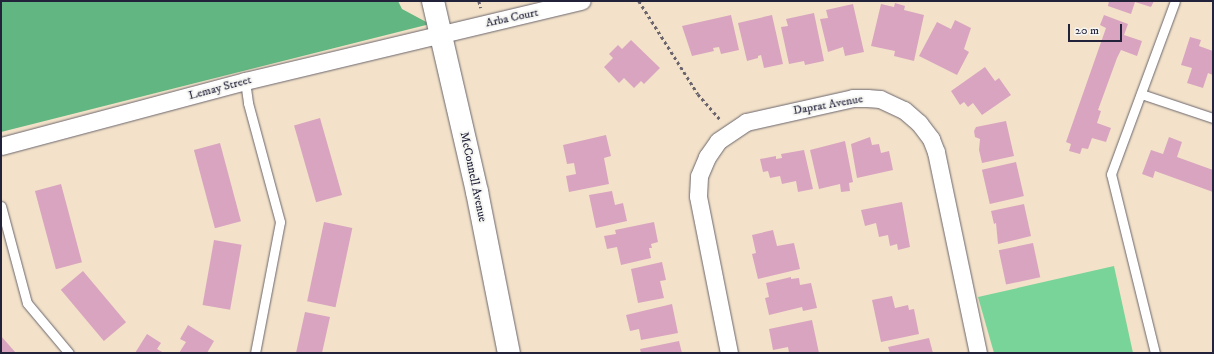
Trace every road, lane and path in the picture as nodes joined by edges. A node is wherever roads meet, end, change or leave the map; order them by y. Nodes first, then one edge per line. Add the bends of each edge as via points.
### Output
1 (433, 1) edge
2 (582, 1) edge
3 (639, 1) edge
4 (1175, 1) edge
5 (441, 34) junction
6 (245, 81) junction
7 (1141, 94) junction
8 (1213, 118) edge
9 (731, 130) junction
10 (1, 146) edge
11 (1, 206) edge
12 (69, 353) edge
13 (255, 353) edge
14 (509, 353) edge
15 (729, 353) edge
16 (978, 353) edge
17 (1155, 353) edge

1 - 5 main road, McConnell Avenue
2 - 5 street, Arba Court
3 - 9 path via 698,94
4 - 7 lane
5 - 6 street, Lemay Street
5 - 14 main road, McConnell Avenue via 477,192
6 - 10 street, Lemay Street
6 - 13 lane via 248,103 280,222
7 - 8 lane
7 - 17 lane via 1111,174
9 - 15 street, Daprat Avenue via 718,141 707,157 699,176 698,196
9 - 16 street, Daprat Avenue via 759,118 860,98 880,99 893,104 920,123 936,152
11 - 12 lane via 27,303

